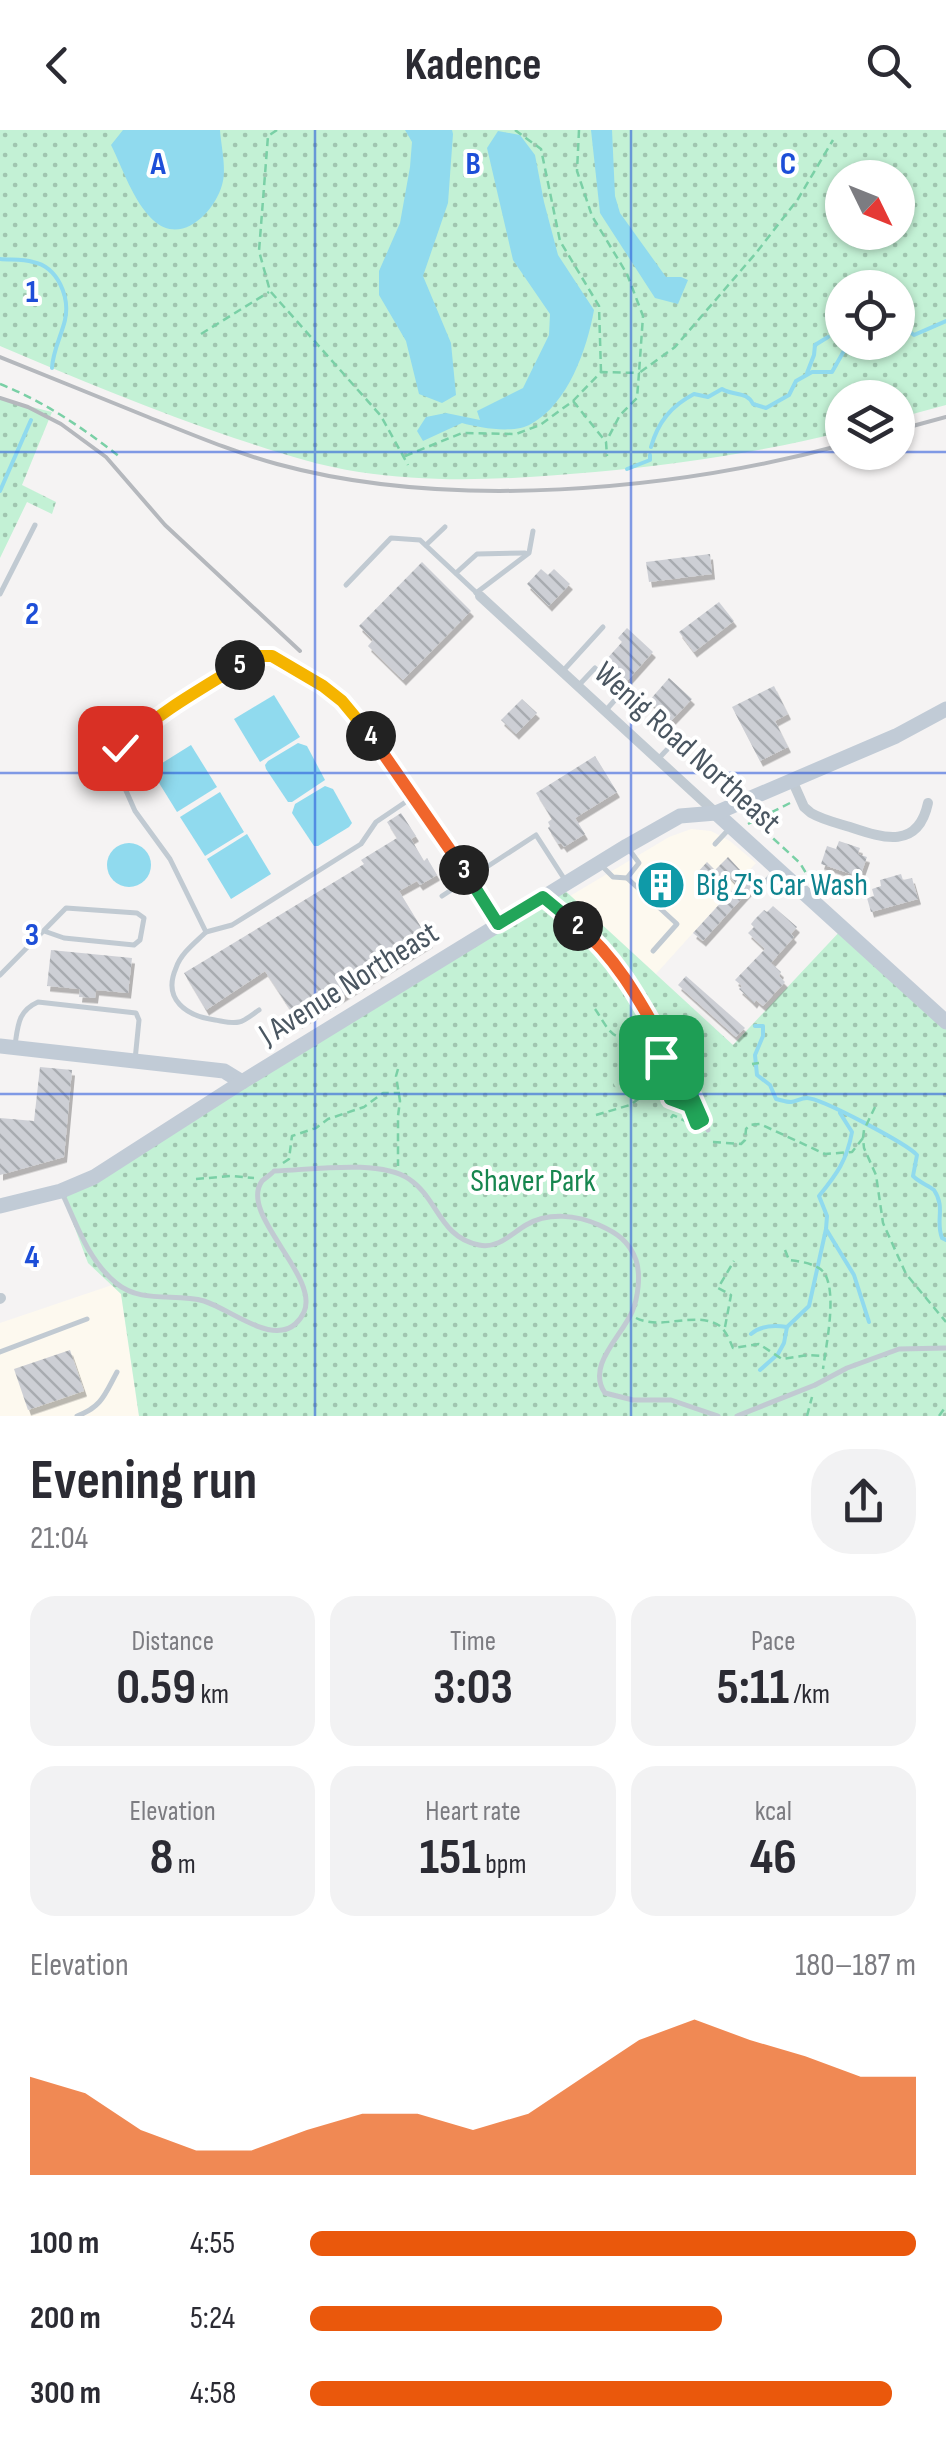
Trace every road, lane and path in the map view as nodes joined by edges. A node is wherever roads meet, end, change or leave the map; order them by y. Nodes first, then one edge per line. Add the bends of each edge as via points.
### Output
1 (277, 130) edge
2 (515, 130) edge
3 (579, 130) edge
4 (832, 140) dead end
5 (270, 291) junction
6 (201, 334) dead end
7 (601, 372) junction
8 (639, 373) junction
9 (0, 384) edge
10 (573, 402) junction
11 (606, 442) junction
12 (607, 456) dead end
13 (120, 457) dead end
14 (403, 457) junction
15 (408, 466) dead end
16 (35, 524) dead end
17 (445, 527) dead end
18 (532, 532) dead end
19 (426, 546) junction
20 (529, 553) junction
21 (456, 574) junction
22 (346, 585) dead end
23 (0, 594) edge
24 (478, 594) junction
25 (522, 616) dead end
26 (513, 626) junction
27 (602, 627) dead end
28 (562, 672) junction
29 (578, 686) junction
30 (946, 710) edge
31 (605, 711) junction
32 (678, 738) dead end
33 (658, 760) junction
34 (792, 780) junction
35 (413, 797) junction
36 (800, 798) junction
37 (928, 804) dead end
38 (716, 813) junction
39 (754, 821) junction
40 (738, 826) junction
41 (715, 844) dead end
42 (626, 846) junction
43 (599, 863) junction
44 (778, 868) junction
45 (470, 878) junction
46 (626, 878) junction
47 (567, 882) junction
48 (811, 882) dead end
49 (755, 893) dead end
50 (442, 896) dead end
51 (543, 897) junction
52 (498, 924) junction
53 (44, 931) junction
54 (206, 932) junction
55 (653, 951) dead end
56 (0, 975) edge
57 (595, 1009) dead end
58 (259, 1010) dead end
59 (946, 1022) edge
60 (7, 1047) edge
61 (134, 1062) junction
62 (759, 1063) dead end
63 (752, 1064) dead end
64 (398, 1069) dead end
65 (242, 1082) junction
66 (400, 1093) junction
67 (670, 1099) junction
68 (689, 1106) dead end
69 (875, 1107) dead end
70 (596, 1114) dead end
71 (671, 1118) dead end
72 (703, 1120) junction
73 (708, 1130) dead end
74 (863, 1138) junction
75 (713, 1142) dead end
76 (277, 1166) dead end
77 (265, 1172) dead end
78 (397, 1173) junction
79 (196, 1179) dead end
80 (61, 1192) junction
81 (0, 1206) edge
82 (785, 1250) dead end
83 (734, 1261) dead end
84 (630, 1315) junction
85 (87, 1318) dead end
86 (946, 1322) edge
87 (724, 1330) junction
88 (946, 1348) edge
89 (0, 1352) edge
90 (824, 1356) junction
91 (117, 1372) dead end
92 (818, 1383) junction
93 (946, 1406) edge
94 (77, 1416) edge
95 (718, 1416) edge
96 (737, 1416) edge
97 (807, 1416) edge
98 (939, 1416) edge

1 - 5 path via 268,136 258,251
2 - 7 path via 541,149 560,241 599,306
3 - 8 path via 577,171 592,216 643,316
4 - 8 path via 756,252 675,347
5 - 6 path
5 - 14 path via 381,416
7 - 8 path
7 - 10 path
8 - 11 path via 636,398
9 - 13 path via 82,427
10 - 11 path
10 - 14 path via 516,434 462,433
11 - 12 path
14 - 15 path
16 - 23 lane
17 - 19 lane
18 - 20 lane
19 - 21 lane
19 - 22 lane via 392,538
20 - 21 lane via 477,554
20 - 24 lane
21 - 24 lane
24 - 26 street, Wenig Road Northeast
25 - 26 lane
26 - 28 street, Wenig Road Northeast
27 - 28 lane
28 - 29 street, Wenig Road Northeast
29 - 31 street, Wenig Road Northeast
29 - 31 lane via 595,668 622,692
30 - 34 street, J Avenue Northeast
31 - 33 street, Wenig Road Northeast
32 - 33 lane
33 - 38 street, Wenig Road Northeast
34 - 36 street
34 - 38 street, J Avenue Northeast
35 - 45 lane
35 - 54 lane via 376,822 361,844 232,924
35 - 54 lane via 342,701 272,656 254,656 189,696 120,748 116,768
36 - 37 street via 819,818 884,838 914,830
36 - 39 path
38 - 40 street, Wenig Road Northeast
38 - 42 street, J Avenue Northeast via 680,816
39 - 40 path
39 - 48 path
40 - 41 lane
40 - 44 street, Wenig Road Northeast
42 - 43 street, J Avenue Northeast
42 - 46 lane via 639,863
43 - 46 lane via 612,877
43 - 47 street, J Avenue Northeast
44 - 49 lane
44 - 59 street, Wenig Road Northeast
45 - 47 lane via 536,835
45 - 50 lane
45 - 52 lane
46 - 55 lane via 677,924
47 - 51 street, J Avenue Northeast
51 - 52 street, J Avenue Northeast
51 - 72 lane via 596,940 621,972
52 - 65 street, J Avenue Northeast
53 - 53 lane via 66,908 144,918 134,945
53 - 56 lane
54 - 58 lane via 175,969 177,1000 196,1017 238,1023
57 - 67 path via 614,1034 636,1034 661,1057 675,1083
60 - 61 street
60 - 61 lane via 20,1015 38,1002 136,1012
61 - 65 street via 224,1071
62 - 63 path
64 - 66 path
65 - 80 street, J Avenue Northeast via 94,1178
66 - 76 path via 383,1093 292,1136 289,1160
66 - 78 path
67 - 68 path
67 - 70 path via 644,1095
69 - 74 path
71 - 72 path
72 - 73 lane
74 - 75 path via 852,1152 825,1154 750,1124 741,1144
74 - 86 path via 884,1223 906,1274
77 - 79 path
78 - 80 lane via 274,1172 262,1180 264,1221 308,1302 303,1316 280,1331 201,1300 152,1298 118,1286 92,1260
78 - 84 lane via 417,1186 452,1234 482,1246 550,1216 582,1218 613,1231 628,1243 637,1264
80 - 81 street, J Avenue Northeast
82 - 90 path via 789,1260 826,1275 831,1310
83 - 87 path via 718,1288 732,1295
84 - 87 path via 647,1324 688,1319
84 - 95 lane via 599,1375 605,1394 672,1400
85 - 89 lane
87 - 90 path via 734,1348 759,1344 782,1359
88 - 92 lane via 898,1350
90 - 92 path
91 - 94 lane via 99,1405
92 - 96 lane
92 - 97 path
93 - 98 path

